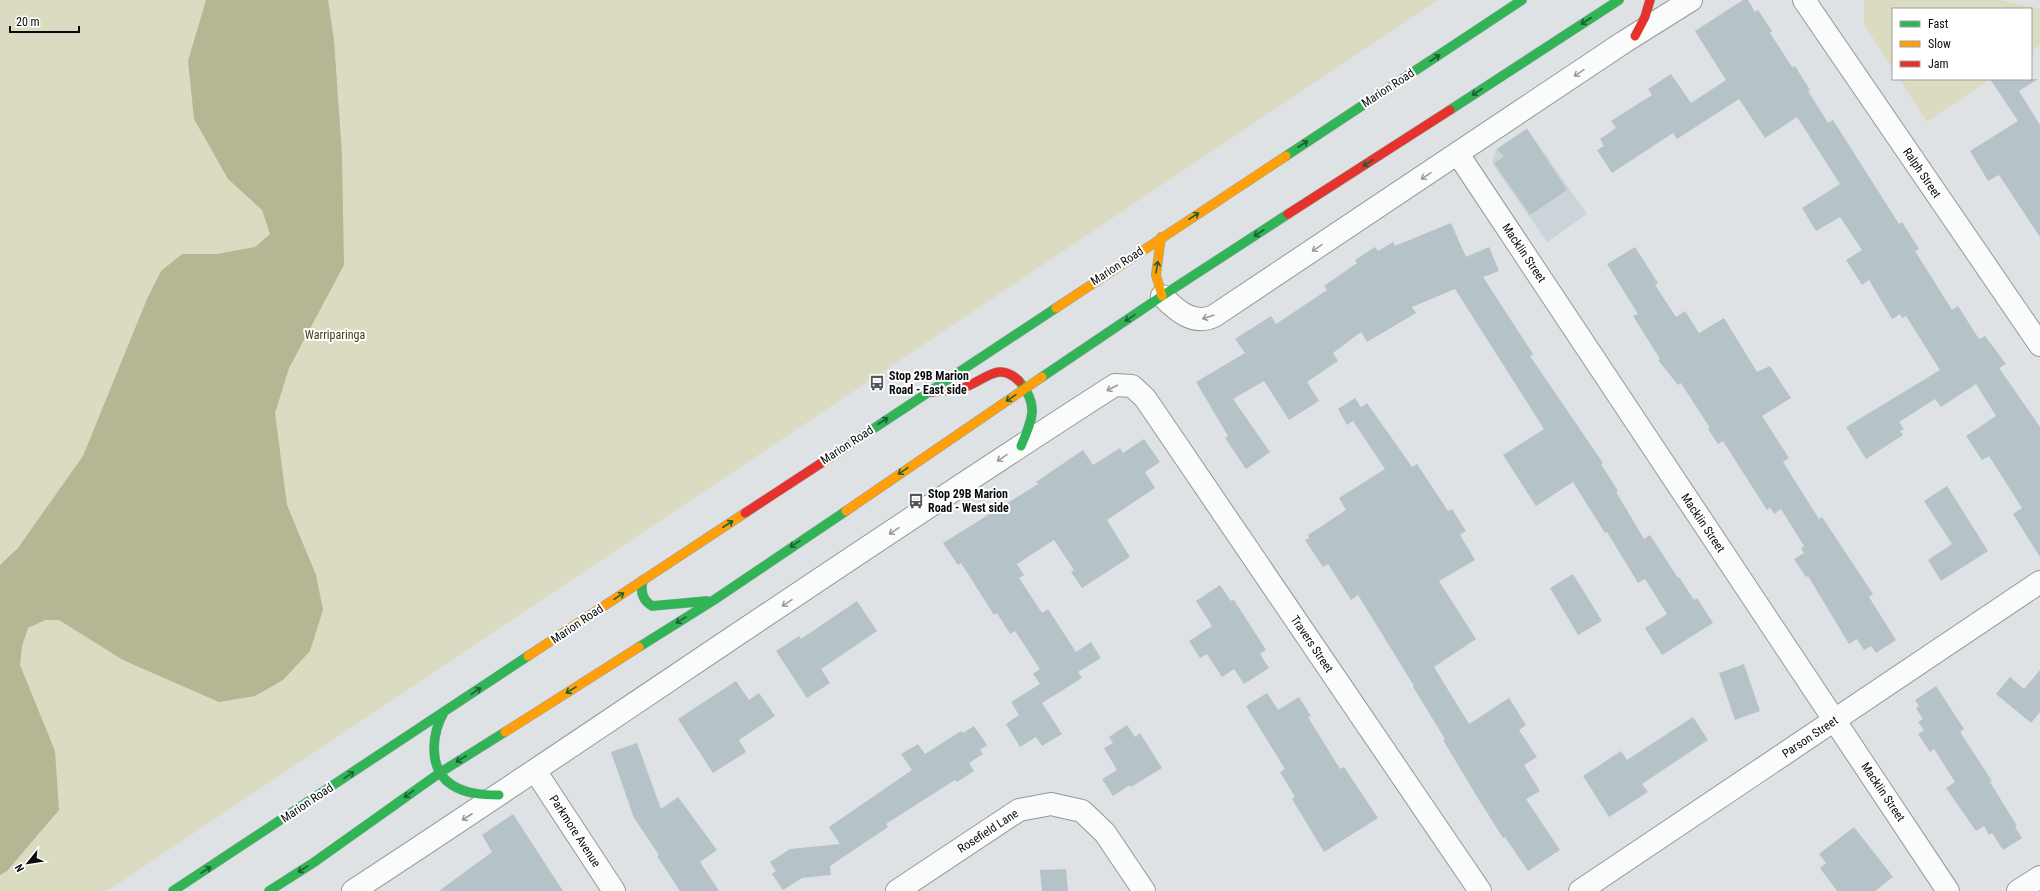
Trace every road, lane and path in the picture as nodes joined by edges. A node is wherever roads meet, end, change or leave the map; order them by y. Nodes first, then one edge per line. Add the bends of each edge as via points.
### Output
1 (1522, 0) edge
2 (1619, 0) edge
3 (1650, 0) edge
4 (1691, 0) edge
5 (1804, 0) edge
6 (1635, 36) junction
7 (1458, 154) junction
8 (1161, 237) junction
9 (1162, 296) junction
10 (2040, 345) edge
11 (1026, 388) junction
12 (927, 392) junction
13 (1021, 446) junction
14 (643, 580) junction
15 (2040, 582) edge
16 (714, 600) junction
17 (444, 712) junction
18 (1835, 721) junction
19 (441, 772) junction
20 (536, 772) junction
21 (499, 796) junction
22 (2040, 877) edge
23 (173, 891) edge
24 (269, 891) edge
25 (353, 891) edge
26 (614, 891) edge
27 (897, 891) edge
28 (1144, 891) edge
29 (1480, 891) edge
30 (1580, 891) edge
31 (1948, 891) edge
32 (2018, 891) edge

8 -> 1 main road, Marion Road
2 -> 9 main road
3 - 6 main road
4 - 6 street
5 - 10 street, Ralph Street
6 -> 7 street
7 -> 9 street via 1210,318 1201,320 1190,317
7 - 18 street, Macklin Street
9 -> 8 main road via 1156,275
8 - 12 main road, Marion Road
9 -> 11 main road
11 - 12 main road via 1014,375 1004,370 967,387
11 - 13 main road via 1034,413
11 -> 16 main road
14 -> 12 main road, Marion Road
13 -> 20 street
29 -> 13 street, Travers Street via 1145,398 1132,386 1115,385
14 - 16 main road via 641,593 652,606
17 -> 14 main road, Marion Road
15 - 18 street, Parson Street
16 -> 19 main road
17 - 19 main road via 437,725 433,744
23 -> 17 main road, Marion Road
18 - 30 street, Parson Street
18 - 31 street, Macklin Street
19 - 21 main road via 449,783 459,789
19 -> 24 main road via 313,863
20 - 21 street
20 - 26 street, Parkmore Avenue
21 -> 25 street
22 - 32 street
27 - 28 street, Rosefield Lane via 1019,810 1051,804 1082,811 1105,833

